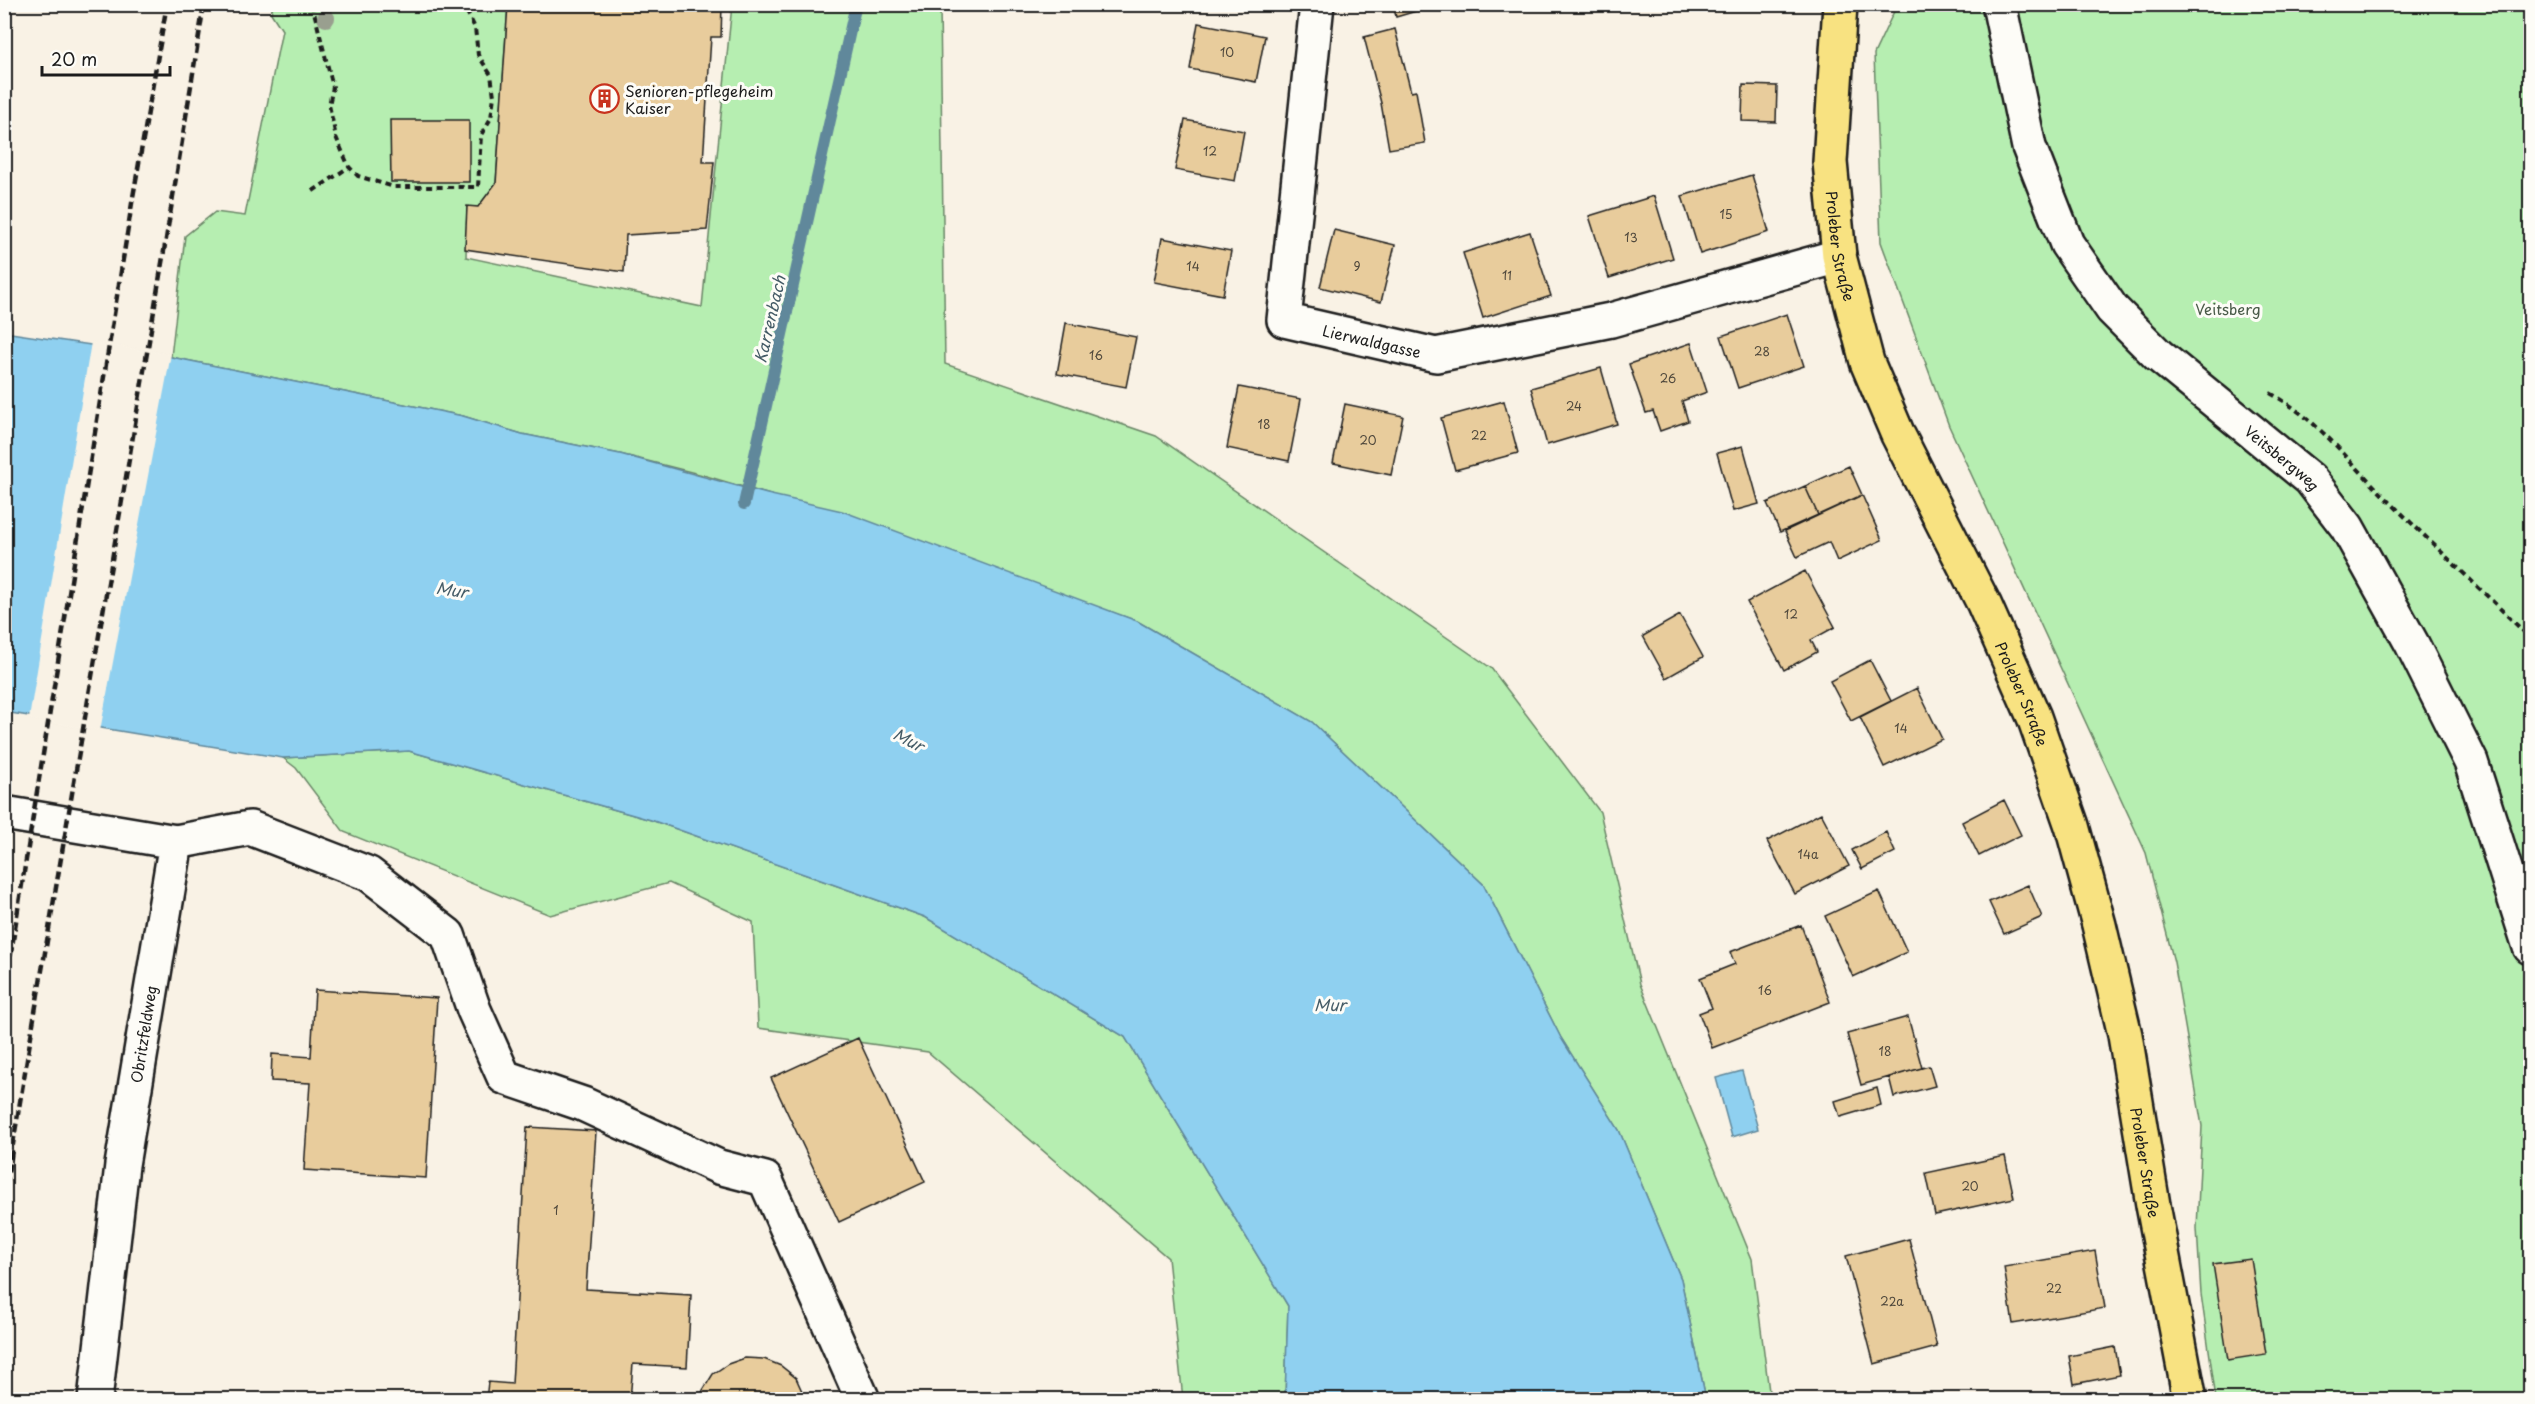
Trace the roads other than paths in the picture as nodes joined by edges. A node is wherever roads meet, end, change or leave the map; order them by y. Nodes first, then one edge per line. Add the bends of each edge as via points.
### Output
1 (1317, 4) edge
2 (1840, 4) edge
3 (2000, 4) edge
4 (1839, 256) junction
5 (4, 813) edge
6 (176, 842) junction
7 (2530, 947) edge
8 (96, 1400) edge
9 (863, 1400) edge
10 (2190, 1400) edge

1 - 4 street, Lierwaldgasse via 1284,320 1436,355 1611,321
2 - 4 main road, Proleber Straße via 1830,162
3 - 7 street, Veitsbergweg via 2029,147 2067,244 2120,317 2158,355 2310,479 2347,527 2471,762
4 - 10 main road, Proleber Straße via 1867,362 1898,435 1984,604 2034,717 2072,826 2125,1035
5 - 6 street
6 - 8 street, Obritzfeldweg via 122,1164
6 - 9 street via 249,828 369,874 448,935 474,1010 504,1077 583,1104 719,1167 765,1179

